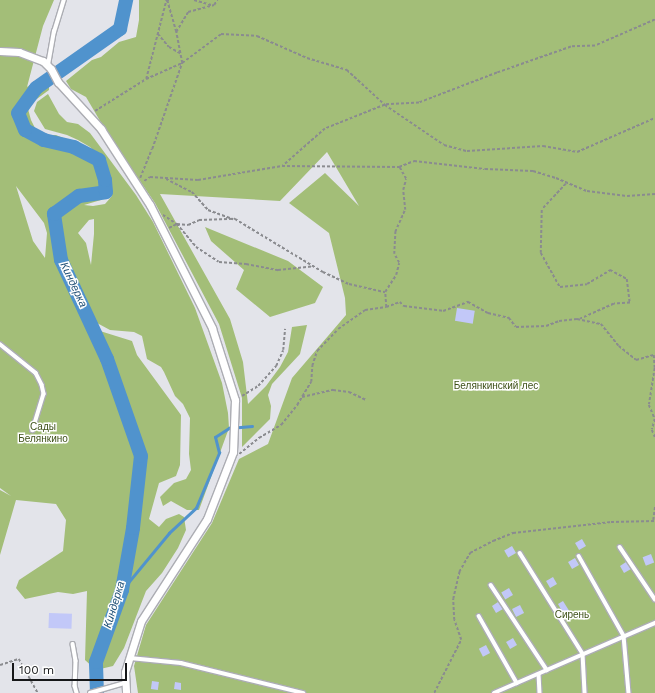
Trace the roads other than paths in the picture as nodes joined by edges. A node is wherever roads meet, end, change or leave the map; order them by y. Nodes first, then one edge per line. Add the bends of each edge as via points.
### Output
1 (64, 0) edge
2 (0, 52) edge
3 (49, 68) junction
4 (0, 344) edge
5 (33, 430) dead end
6 (620, 547) dead end
7 (520, 553) dead end
8 (579, 556) dead end
9 (491, 585) dead end
10 (655, 600) edge
11 (479, 616) dead end
12 (655, 623) edge
13 (624, 636) junction
14 (73, 644) dead end
15 (583, 654) junction
16 (128, 658) junction
17 (547, 670) junction
18 (539, 674) junction
19 (125, 683) junction
20 (517, 683) junction
21 (77, 693) edge
22 (90, 693) edge
23 (126, 693) edge
24 (303, 693) edge
25 (494, 693) edge
26 (540, 693) edge
27 (585, 693) edge
28 (629, 693) edge

1 - 3 lane via 54,32
2 - 3 street via 19,52 43,61
3 - 16 street via 58,82 94,121 153,211 212,328 235,400 233,452 207,519 141,621
4 - 5 lane via 36,373 42,385 44,394
6 - 10 lane
7 - 15 lane
8 - 13 lane
9 - 17 lane
11 - 20 lane
12 - 13 lane
13 - 15 lane
13 - 28 lane
14 - 21 lane
15 - 17 lane
15 - 27 lane
16 - 19 street
16 - 24 lane via 181,663
17 - 18 lane
18 - 20 lane
18 - 26 lane
19 - 22 lane
19 - 23 street
20 - 25 lane

